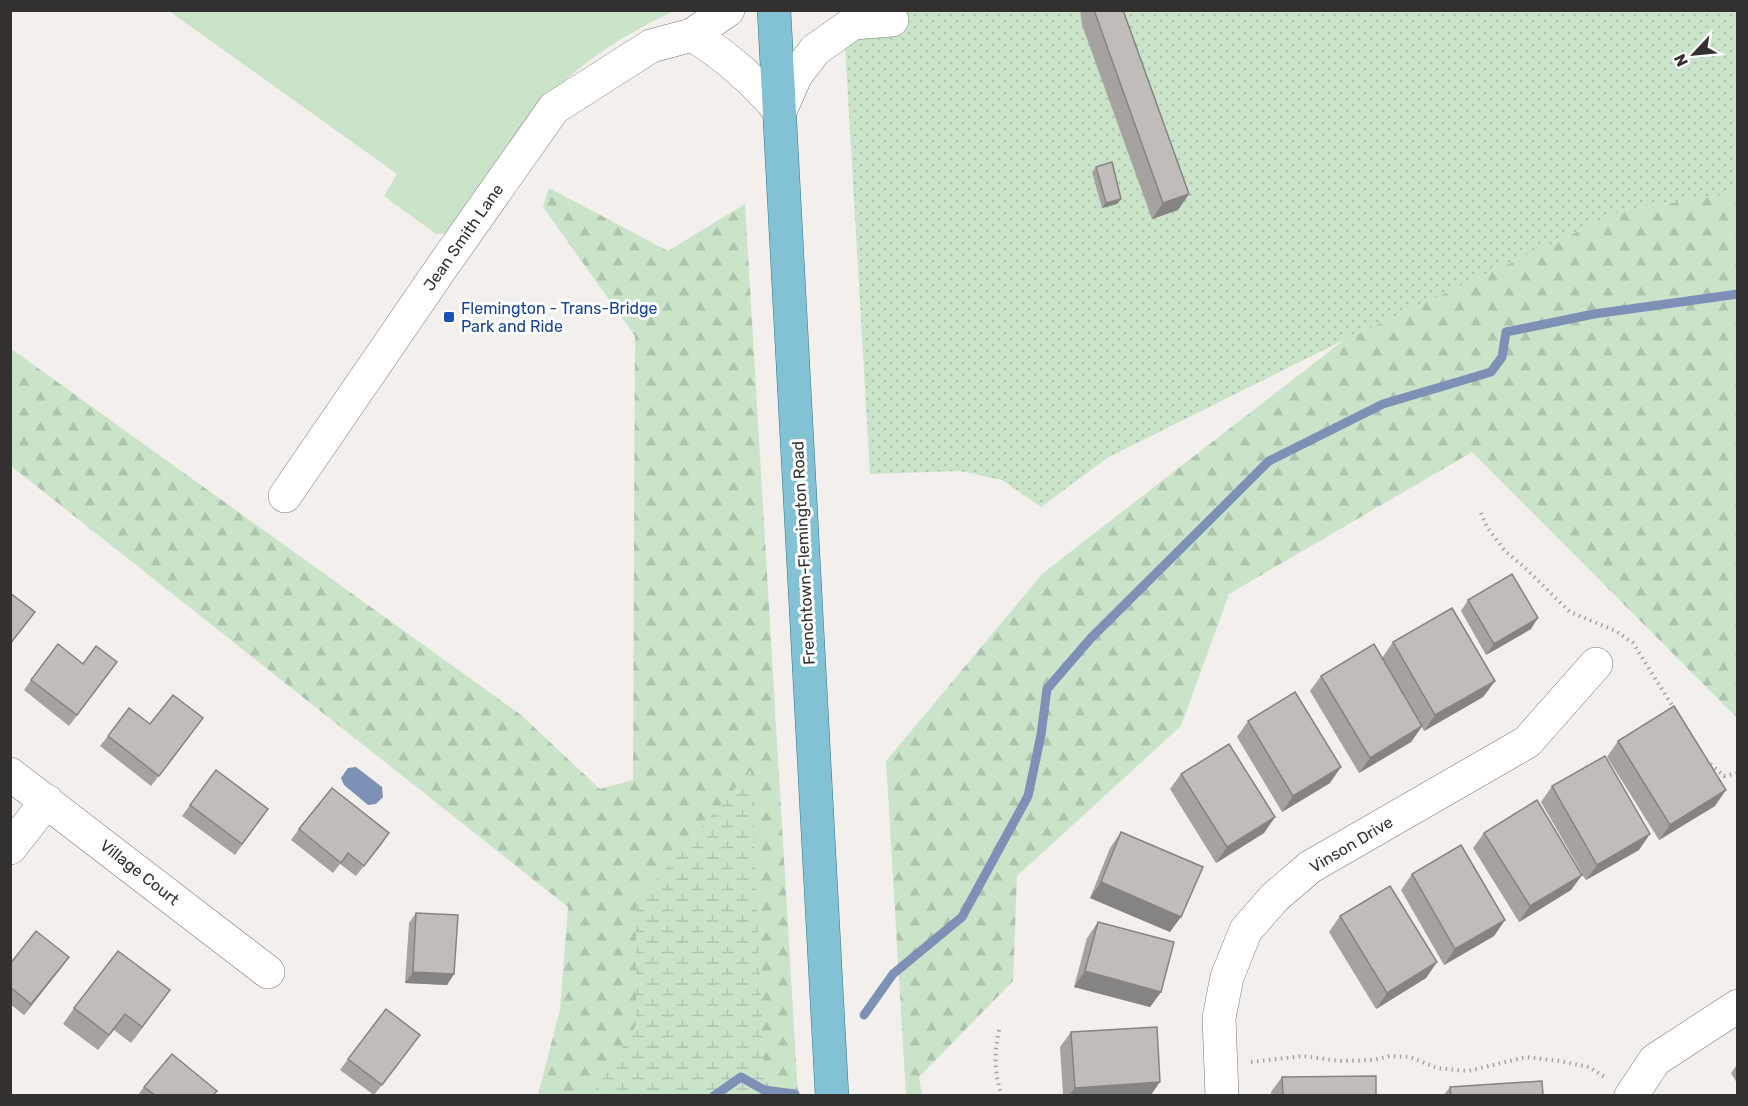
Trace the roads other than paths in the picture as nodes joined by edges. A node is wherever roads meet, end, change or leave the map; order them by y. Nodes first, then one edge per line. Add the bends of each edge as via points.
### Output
1 (728, 10) edge
2 (774, 10) edge
3 (845, 17) edge
4 (892, 20) dead end
5 (692, 35) junction
6 (780, 111) junction
7 (285, 496) dead end
8 (1596, 664) dead end
9 (10, 774) edge
10 (47, 801) junction
11 (10, 848) edge
12 (268, 972) dead end
13 (1737, 1006) edge
14 (832, 1095) edge
15 (1222, 1095) edge
16 (1631, 1095) edge

1 - 5 street, Jean Smith Lane
2 - 6 main road, Frenchtown-Flemington Road
3 - 4 street
3 - 6 street via 805,61
5 - 6 street via 720,52
5 - 7 street, Jean Smith Lane via 651,46 554,108
6 - 14 main road, Frenchtown-Flemington Road
8 - 15 street, Vinson Drive via 1527,741 1311,867 1275,897 1246,930 1227,977 1219,1018
9 - 10 street, Village Court
10 - 11 street
10 - 12 street, Village Court
13 - 16 street via 1654,1060

